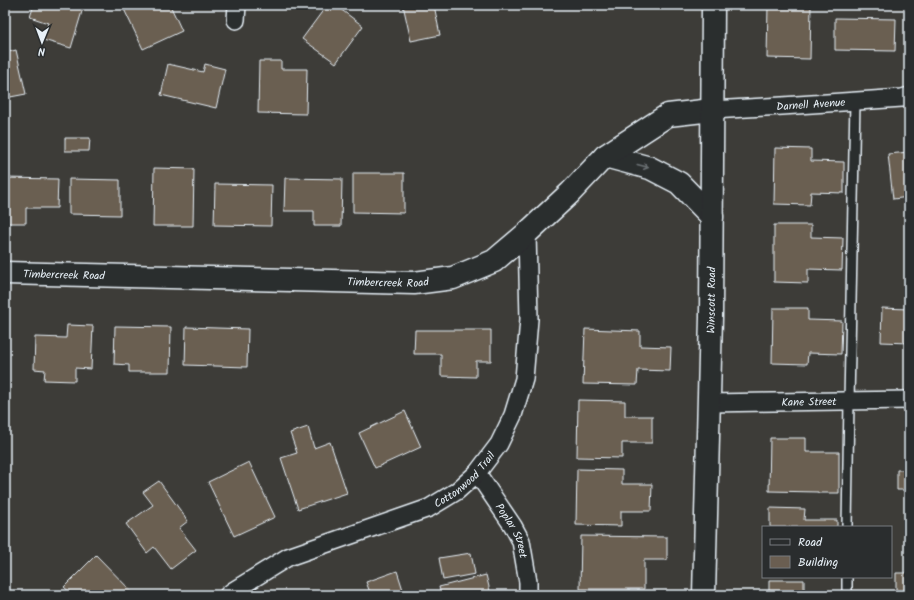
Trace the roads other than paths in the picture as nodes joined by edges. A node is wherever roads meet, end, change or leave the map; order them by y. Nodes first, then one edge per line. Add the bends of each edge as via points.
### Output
1 (712, 5) edge
2 (909, 96) edge
3 (855, 101) junction
4 (712, 110) junction
5 (605, 156) junction
6 (712, 217) junction
7 (527, 233) junction
8 (5, 273) edge
9 (909, 400) edge
10 (849, 401) junction
11 (709, 403) junction
12 (477, 473) junction
13 (848, 526) edge
14 (847, 578) edge
15 (228, 595) edge
16 (528, 595) edge
17 (704, 595) edge
18 (847, 595) edge

1 - 4 street, Winscott Road
2 - 3 street, Darnell Avenue
3 - 4 street, Darnell Avenue
3 - 10 lane
4 - 5 street, Timbercreek Road via 668,115
4 - 6 street, Winscott Road
5 -> 6 street via 650,168 679,184
5 - 7 street, Timbercreek Road
6 - 11 street, Winscott Road
7 - 8 street, Timbercreek Road via 494,261 453,278 414,283
7 - 12 street, Cottonwood Trail via 529,319 524,379 506,430 499,444
9 - 10 street, Kane Street
10 - 11 street, Kane Street
10 - 13 lane
11 - 17 street, Winscott Road
12 - 15 street, Cottonwood Trail via 457,491 429,508 288,557
12 - 16 street, Poplar Street via 521,541
14 - 18 lane

